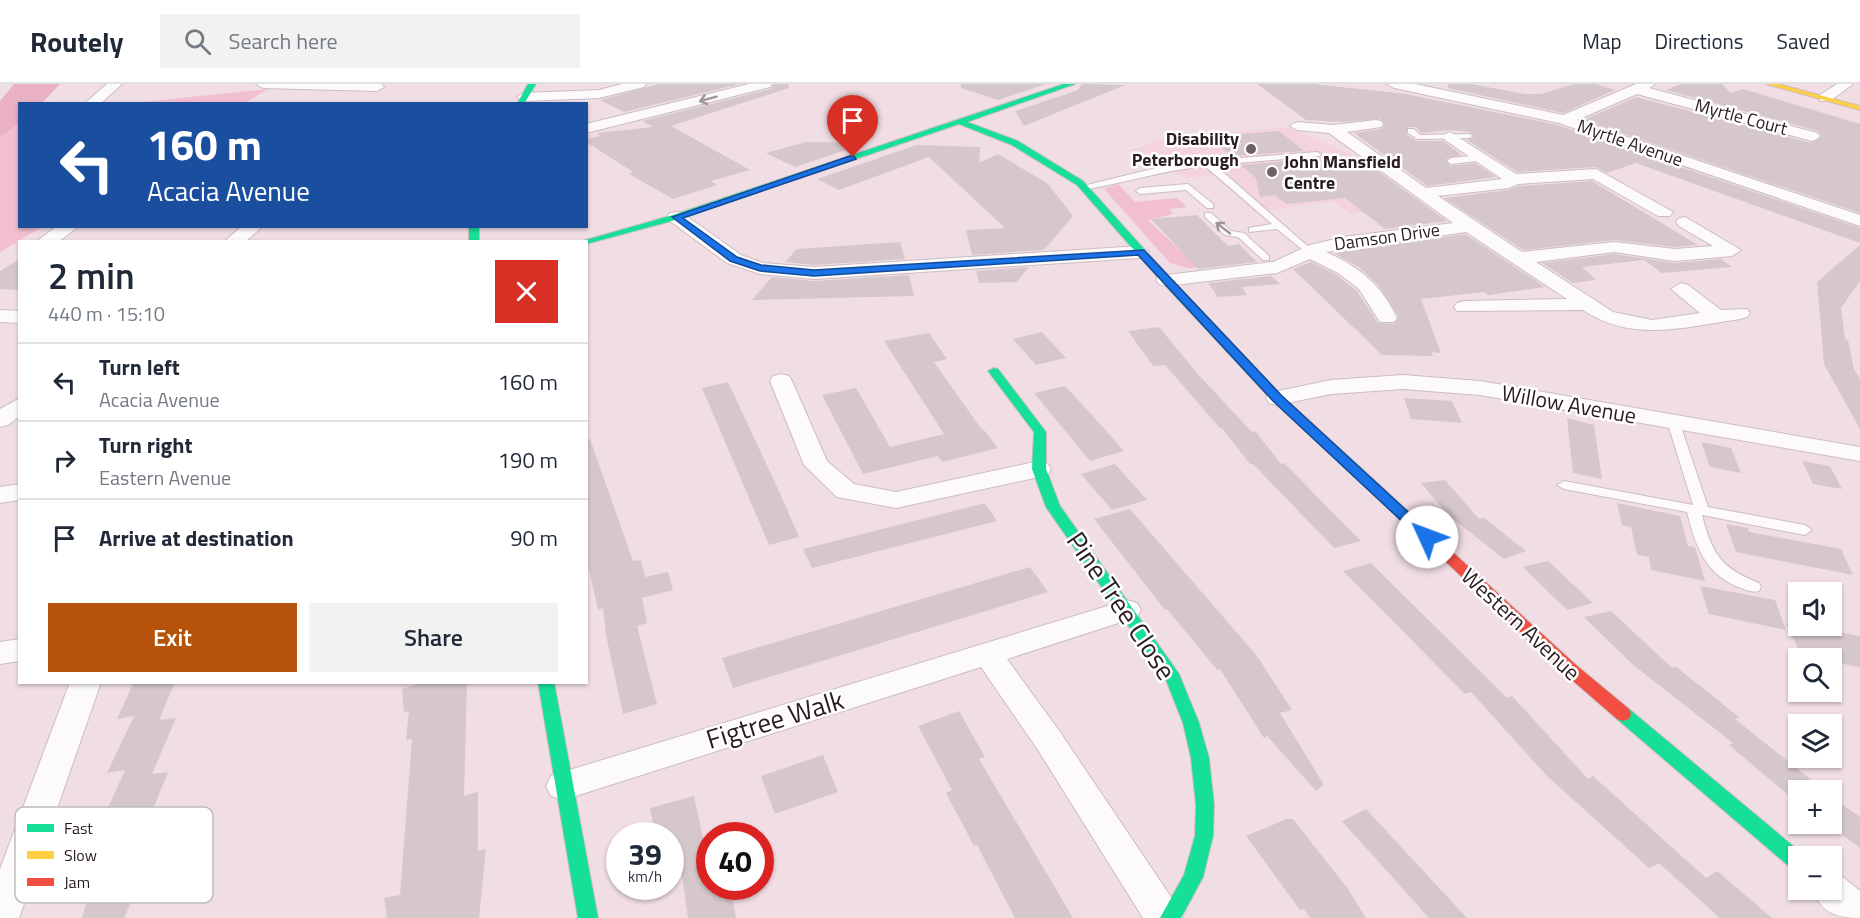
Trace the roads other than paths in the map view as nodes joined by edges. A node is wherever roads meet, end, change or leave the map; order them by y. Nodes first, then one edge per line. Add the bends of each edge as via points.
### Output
1 (115, 84) edge
2 (263, 84) edge
3 (532, 84) edge
4 (639, 84) edge
5 (765, 84) edge
6 (1071, 84) edge
7 (1394, 84) edge
8 (1770, 84) edge
9 (1846, 84) edge
10 (377, 85) edge
11 (1642, 87) edge
12 (1825, 98) junction
13 (522, 100) edge
14 (93, 102) edge
15 (366, 102) edge
16 (1860, 108) edge
17 (1564, 120) junction
18 (958, 121) junction
19 (1376, 124) dead end
20 (1297, 126) dead end
21 (588, 129) edge
22 (1333, 129) junction
23 (1411, 131) dead end
24 (1469, 136) dead end
25 (1812, 136) dead end
26 (1450, 137) junction
27 (1317, 154) dead end
28 (1482, 158) junction
29 (1450, 161) dead end
30 (1207, 164) junction
31 (1513, 179) junction
32 (1083, 187) junction
33 (1140, 191) dead end
34 (1424, 193) junction
35 (1664, 212) dead end
36 (676, 217) junction
37 (1860, 221) edge
38 (1685, 222) dead end
39 (1279, 226) junction
40 (1469, 226) junction
41 (67, 228) edge
42 (251, 228) edge
43 (1251, 230) dead end
44 (48, 240) edge
45 (236, 240) edge
46 (588, 241) edge
47 (1140, 252) junction
48 (1309, 252) junction
49 (1521, 258) junction
50 (1272, 263) junction
51 (1166, 280) junction
52 (1681, 289) dead end
53 (1584, 304) junction
54 (1464, 307) dead end
55 (1740, 314) dead end
56 (1715, 315) junction
57 (0, 316) edge
58 (18, 316) edge
59 (1387, 318) dead end
60 (994, 371) dead end
61 (781, 381) dead end
62 (1277, 398) junction
63 (18, 406) edge
64 (0, 420) edge
65 (1673, 421) junction
66 (1860, 454) edge
67 (1039, 469) junction
68 (1563, 485) dead end
69 (18, 492) edge
70 (0, 495) edge
71 (1698, 510) junction
72 (1805, 530) dead end
73 (1754, 587) dead end
74 (1127, 610) junction
75 (18, 650) edge
76 (0, 652) edge
77 (987, 653) junction
78 (85, 684) edge
79 (546, 684) edge
80 (563, 786) junction
81 (36, 807) edge
82 (1788, 854) edge
83 (15, 858) edge
84 (9, 873) edge
85 (1842, 899) edge
86 (1860, 914) edge
87 (0, 918) edge
88 (588, 918) edge
89 (1164, 918) edge
90 (1170, 918) edge

1 - 14 street
2 - 10 street
3 - 13 street
4 - 13 street via 599,94
5 -> 21 street
6 - 18 street
7 - 17 street, Myrtle Avenue
8 - 12 street
9 - 12 street
10 - 15 street
11 - 17 street
11 - 25 street, Myrtle Court
12 - 16 street
17 - 37 street, Myrtle Avenue
18 - 32 street, Western Avenue via 1015,143
18 - 36 street
19 - 22 street
20 - 22 street
22 - 34 street, Damson Drive
23 - 26 lane via 1418,137
24 - 26 lane
26 - 28 street
27 - 30 lane
28 - 29 lane
28 - 31 street
30 - 32 lane via 1165,168
30 - 39 lane
31 - 34 street via 1509,183
31 - 35 street via 1596,174
32 - 47 street, Western Avenue
50 -> 33 lane via 1241,236 1228,233 1188,187
34 - 40 street, Damson Drive
36 - 46 street
36 - 47 street via 734,259 760,268 814,273
38 - 49 street via 1731,250 1675,255 1614,247
39 - 43 lane
39 - 48 lane
40 - 48 street, Damson Drive via 1344,242
40 - 49 street, Damson Drive
41 - 44 street
42 - 45 street
47 - 51 street, Western Avenue
48 - 50 street, Damson Drive
48 - 59 street via 1344,267 1381,302
49 - 53 street, Damson Drive
50 - 51 street, Damson Drive
51 - 62 street, Western Avenue
52 - 56 street
53 - 54 street
53 - 56 street, Damson Drive via 1607,317 1652,326
55 - 56 street, Damson Drive
57 - 58 street
60 - 67 street, Pine Tree Close via 1040,432
61 - 67 street via 816,465 846,491 896,500
62 - 65 street, Willow Avenue via 1331,387 1403,382 1480,388
62 - 82 street, Western Avenue via 1569,669
63 - 64 street
65 - 66 street, Willow Avenue
65 - 71 lane
67 - 74 street, Pine Tree Close via 1053,507
68 - 71 lane
69 - 70 street
71 - 72 lane
71 - 73 lane via 1711,562 1735,580
74 - 77 street, Figtree Walk
74 - 90 street, Pine Tree Close via 1173,678 1200,758 1204,836 1193,877
75 - 76 street
77 - 80 street, Figtree Walk
77 - 89 street
78 - 81 street
79 - 80 street
80 - 88 street
83 - 84 street
84 - 87 street
85 - 86 street

